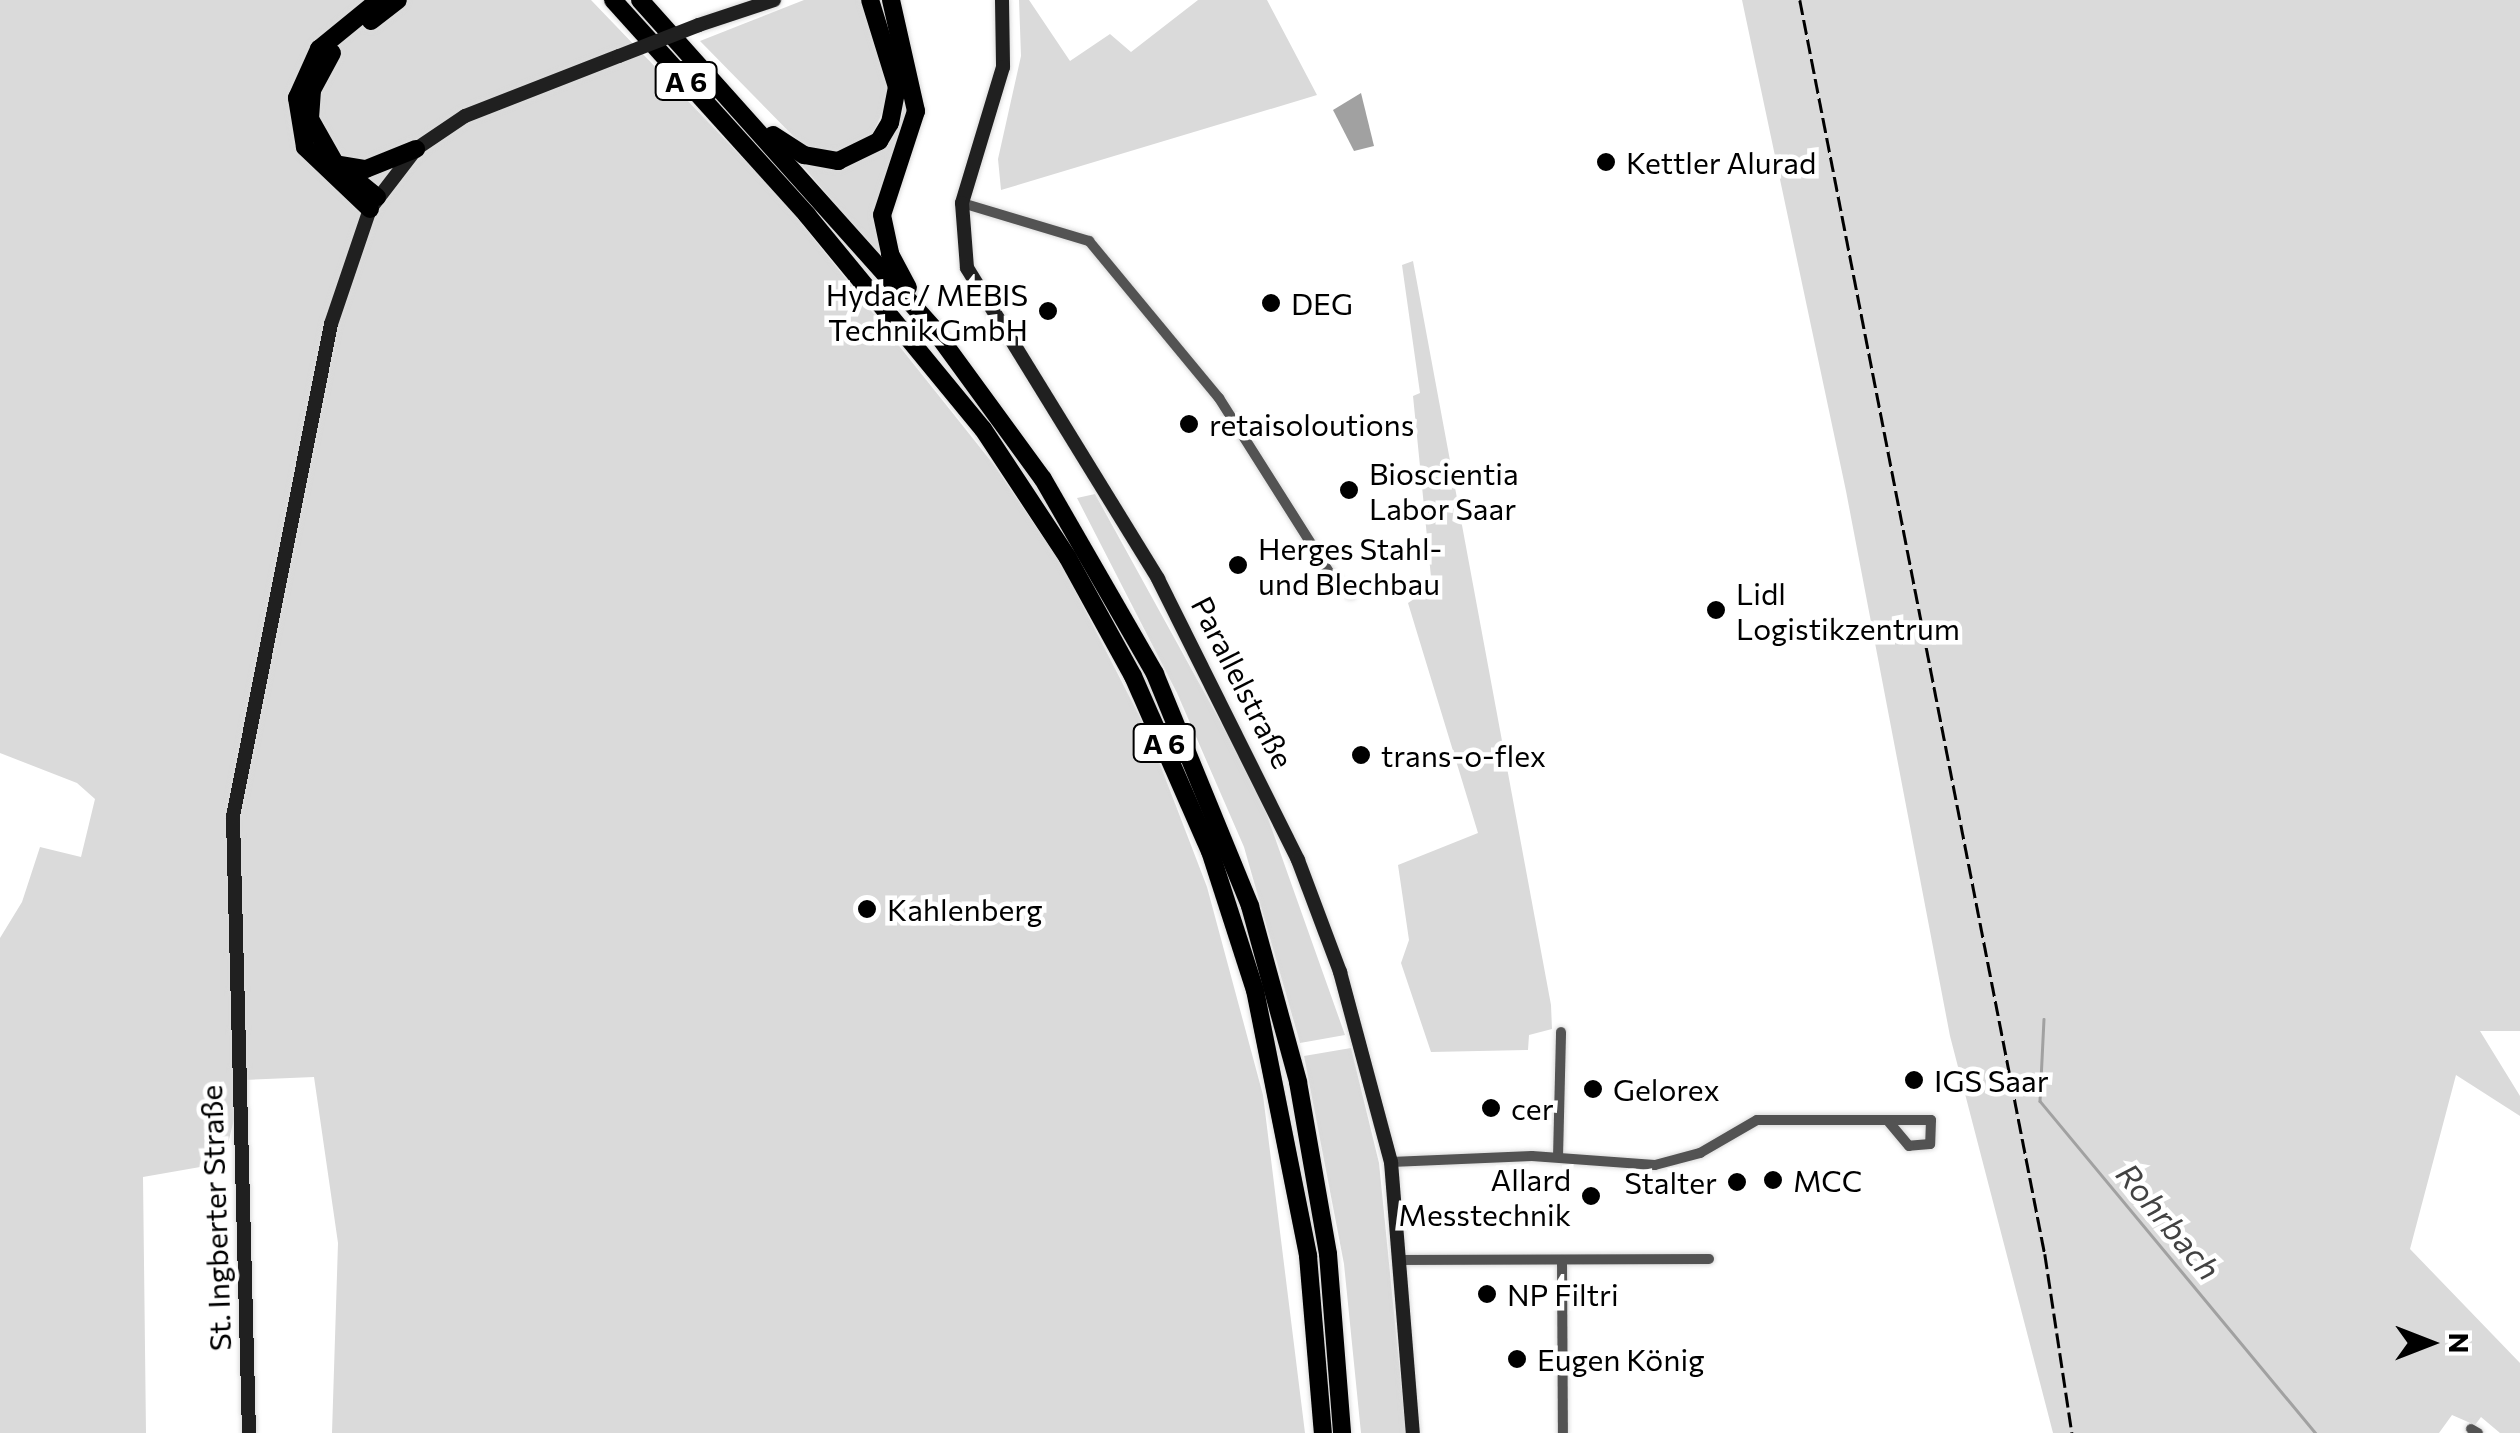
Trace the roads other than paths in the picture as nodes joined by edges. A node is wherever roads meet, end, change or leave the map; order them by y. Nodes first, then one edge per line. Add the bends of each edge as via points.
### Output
1 (379, 0) edge
2 (398, 0) edge
3 (613, 0) edge
4 (640, 0) edge
5 (870, 0) edge
6 (892, 0) edge
7 (1002, 0) edge
8 (770, 1) edge
9 (717, 84) junction
10 (416, 149) junction
11 (335, 163) junction
12 (373, 203) junction
13 (962, 204) junction
14 (932, 327) junction
15 (1351, 594) dead end
16 (1561, 1032) dead end
17 (1888, 1122) dead end
18 (1558, 1158) junction
19 (1391, 1162) junction
20 (1709, 1259) dead end
21 (1398, 1260) junction
22 (1562, 1260) junction
23 (249, 1433) edge
24 (1323, 1433) edge
25 (1342, 1433) edge
26 (1413, 1433) edge
27 (1563, 1433) edge

1 - 12 highway via 319,49 297,98 305,147
2 - 11 highway via 336,49 312,90 310,118
3 - 24 highway, A 6 via 972,414 1068,558 1133,676 1210,852 1255,990 1306,1239
4 - 9 highway, A 6
5 - 9 highway via 897,87 890,124 866,152 838,161 804,155
6 - 14 highway via 916,111 885,194 884,235
7 - 13 main road, Parallelstraße via 1003,67
8 - 10 main road, bridge via 464,116
9 - 14 highway, A 6
10 - 11 highway via 366,169
10 - 12 main road
11 - 12 highway
12 - 23 main road, St. Ingberter Straße via 331,324 233,816
13 - 15 street via 1090,241 1220,398 1333,578
13 - 19 main road, Parallelstraße via 960,232 974,284 1149,563 1263,779 1340,972
14 - 25 highway, A 6 via 1043,479 1123,612 1197,765 1234,862 1274,987 1311,1151 1328,1254
16 - 18 street
17 - 18 street via 1757,1120 1700,1153 1655,1165
18 - 19 street
19 - 21 main road, Parallelstraße
20 - 22 street
21 - 22 street
21 - 26 main road, Parallelstraße
22 - 27 street

